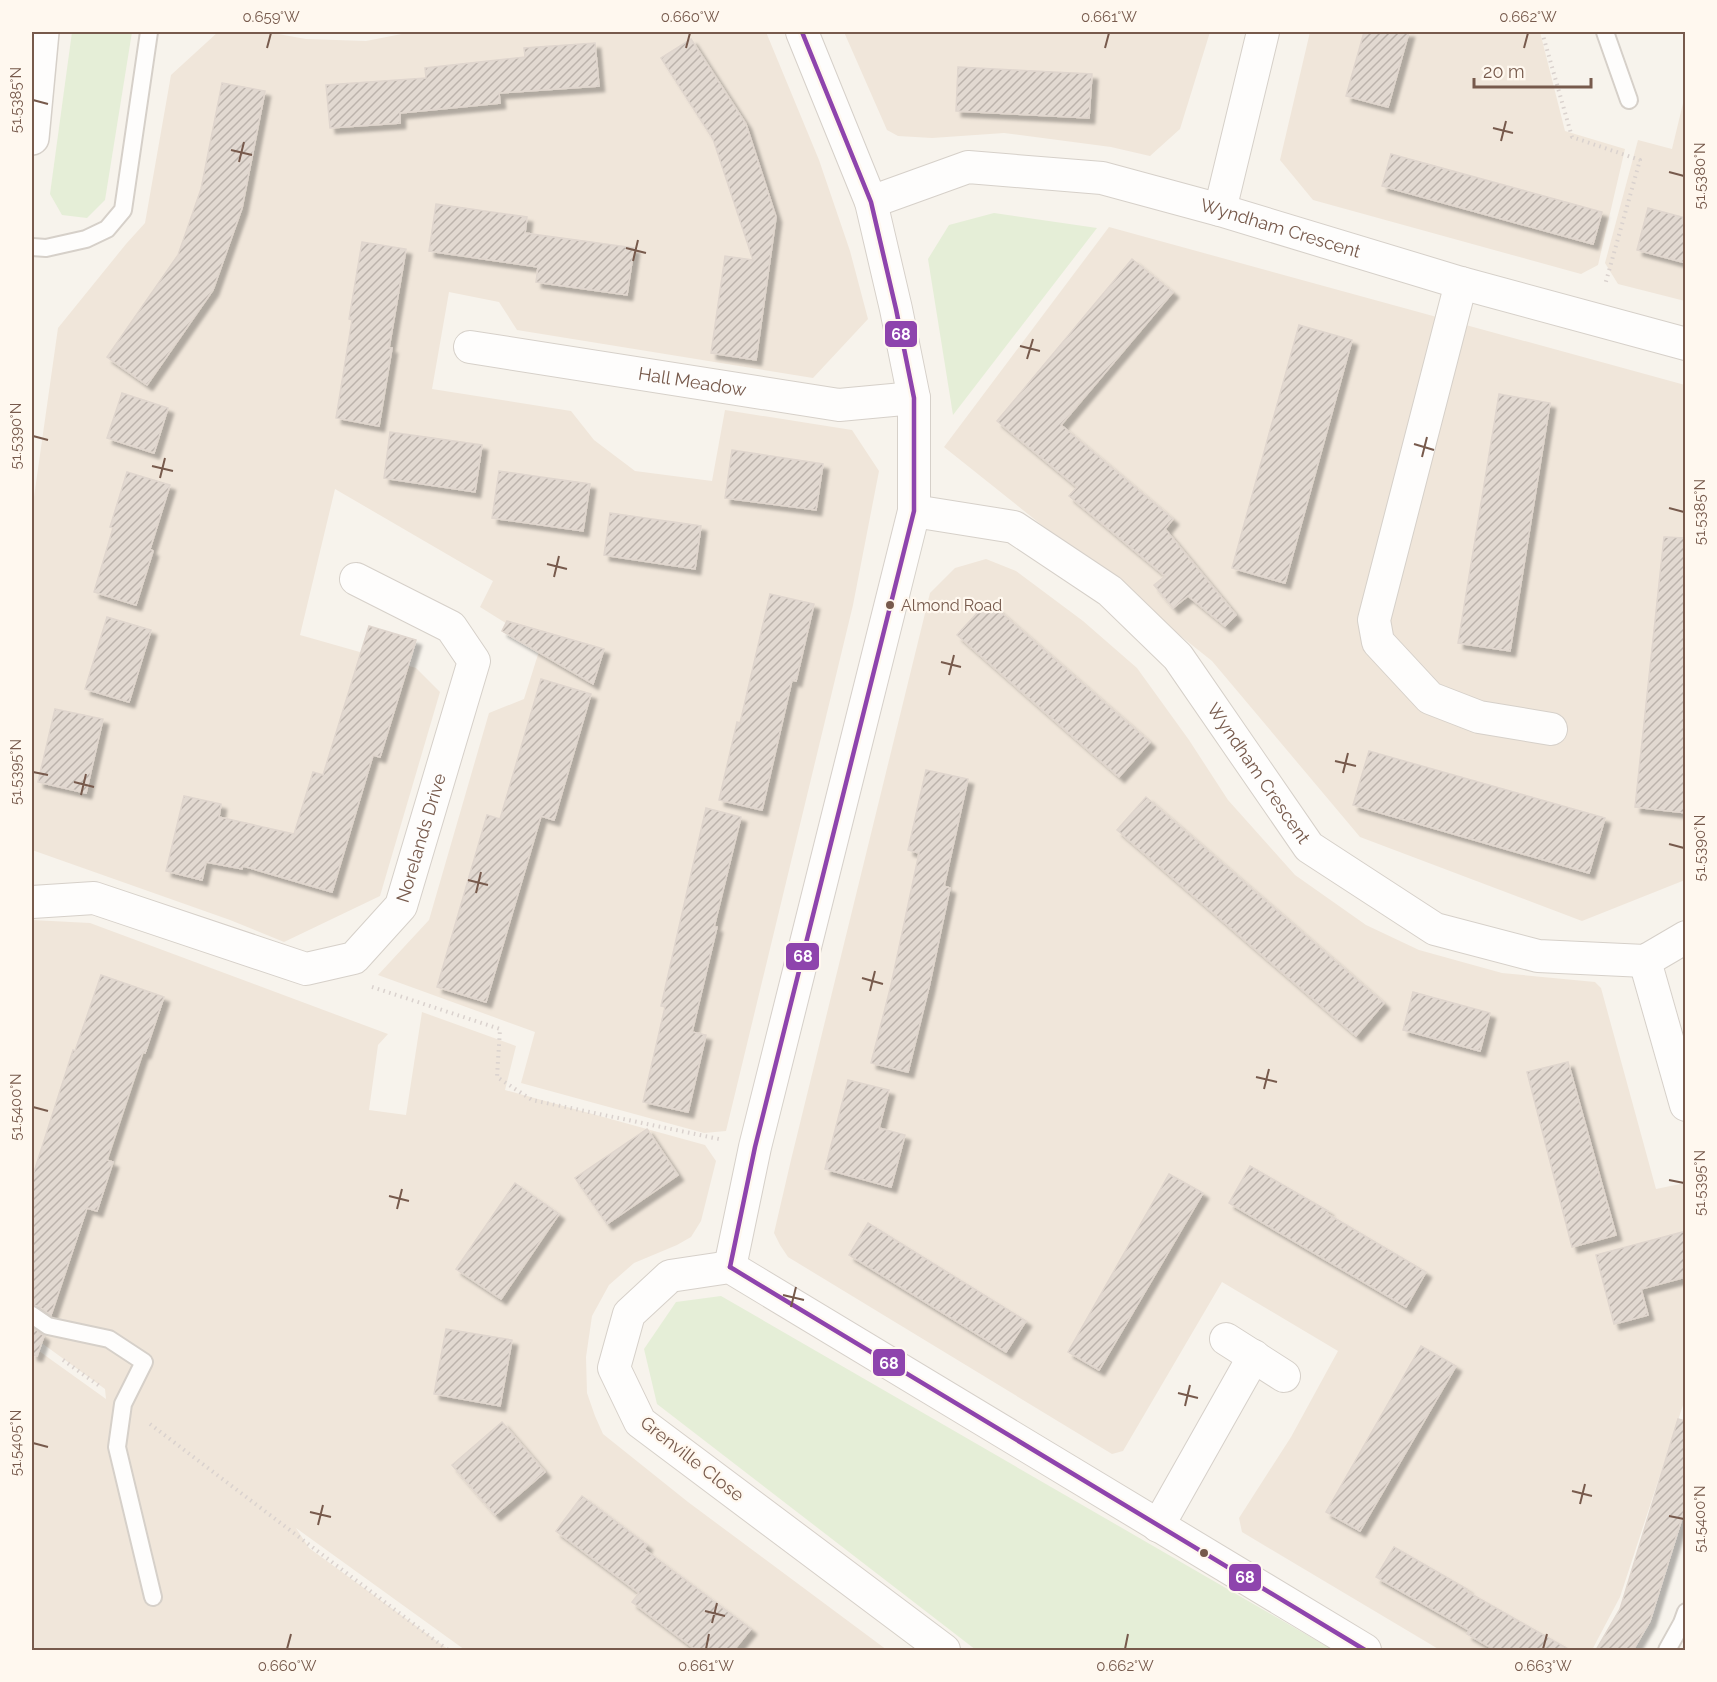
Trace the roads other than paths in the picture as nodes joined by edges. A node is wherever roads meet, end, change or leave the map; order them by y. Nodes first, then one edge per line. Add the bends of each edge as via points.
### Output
1 (42, 32) edge
2 (149, 32) edge
3 (802, 32) edge
4 (1263, 32) edge
5 (1605, 32) edge
6 (1629, 100) dead end
7 (32, 138) edge
8 (872, 202) junction
9 (1220, 210) junction
10 (32, 247) edge
11 (1461, 283) junction
12 (1686, 344) edge
13 (470, 348) dead end
14 (914, 398) junction
15 (914, 511) junction
16 (357, 579) dead end
17 (1551, 729) dead end
18 (32, 902) edge
19 (1686, 937) edge
20 (1645, 961) junction
21 (1686, 1106) edge
22 (730, 1267) junction
23 (32, 1316) edge
24 (1226, 1339) dead end
25 (1254, 1356) junction
26 (1284, 1376) dead end
27 (1158, 1526) junction
28 (153, 1597) dead end
29 (1686, 1612) edge
30 (944, 1650) edge
31 (1365, 1650) edge
32 (1667, 1650) edge

1 - 7 street
2 - 10 lane via 123,210 107,229 86,240
3 - 8 street
4 - 9 street
5 - 6 lane
8 - 9 street, Wyndham Crescent via 968,167 1102,178
8 - 14 street
9 - 11 street, Wyndham Crescent
11 - 12 street, Wyndham Crescent
11 - 17 street via 1374,620 1378,642 1430,698 1479,717
13 - 14 street, Hall Meadow via 839,405
14 - 15 street
15 - 20 street, Wyndham Crescent via 1014,527 1110,591 1178,657 1309,848 1435,929 1538,956
15 - 22 street via 755,1147
16 - 18 street, Norelands Drive via 451,627 474,661 402,906 354,958 306,969 94,898
19 - 20 street
20 - 21 street
22 - 27 street
22 - 30 street, Grenville Close via 670,1276 629,1314 614,1368 640,1422
23 - 28 lane via 48,1326 109,1339 144,1362 123,1404 117,1447
24 - 25 street
25 - 26 street
25 - 27 street
27 - 31 street
29 - 32 lane

